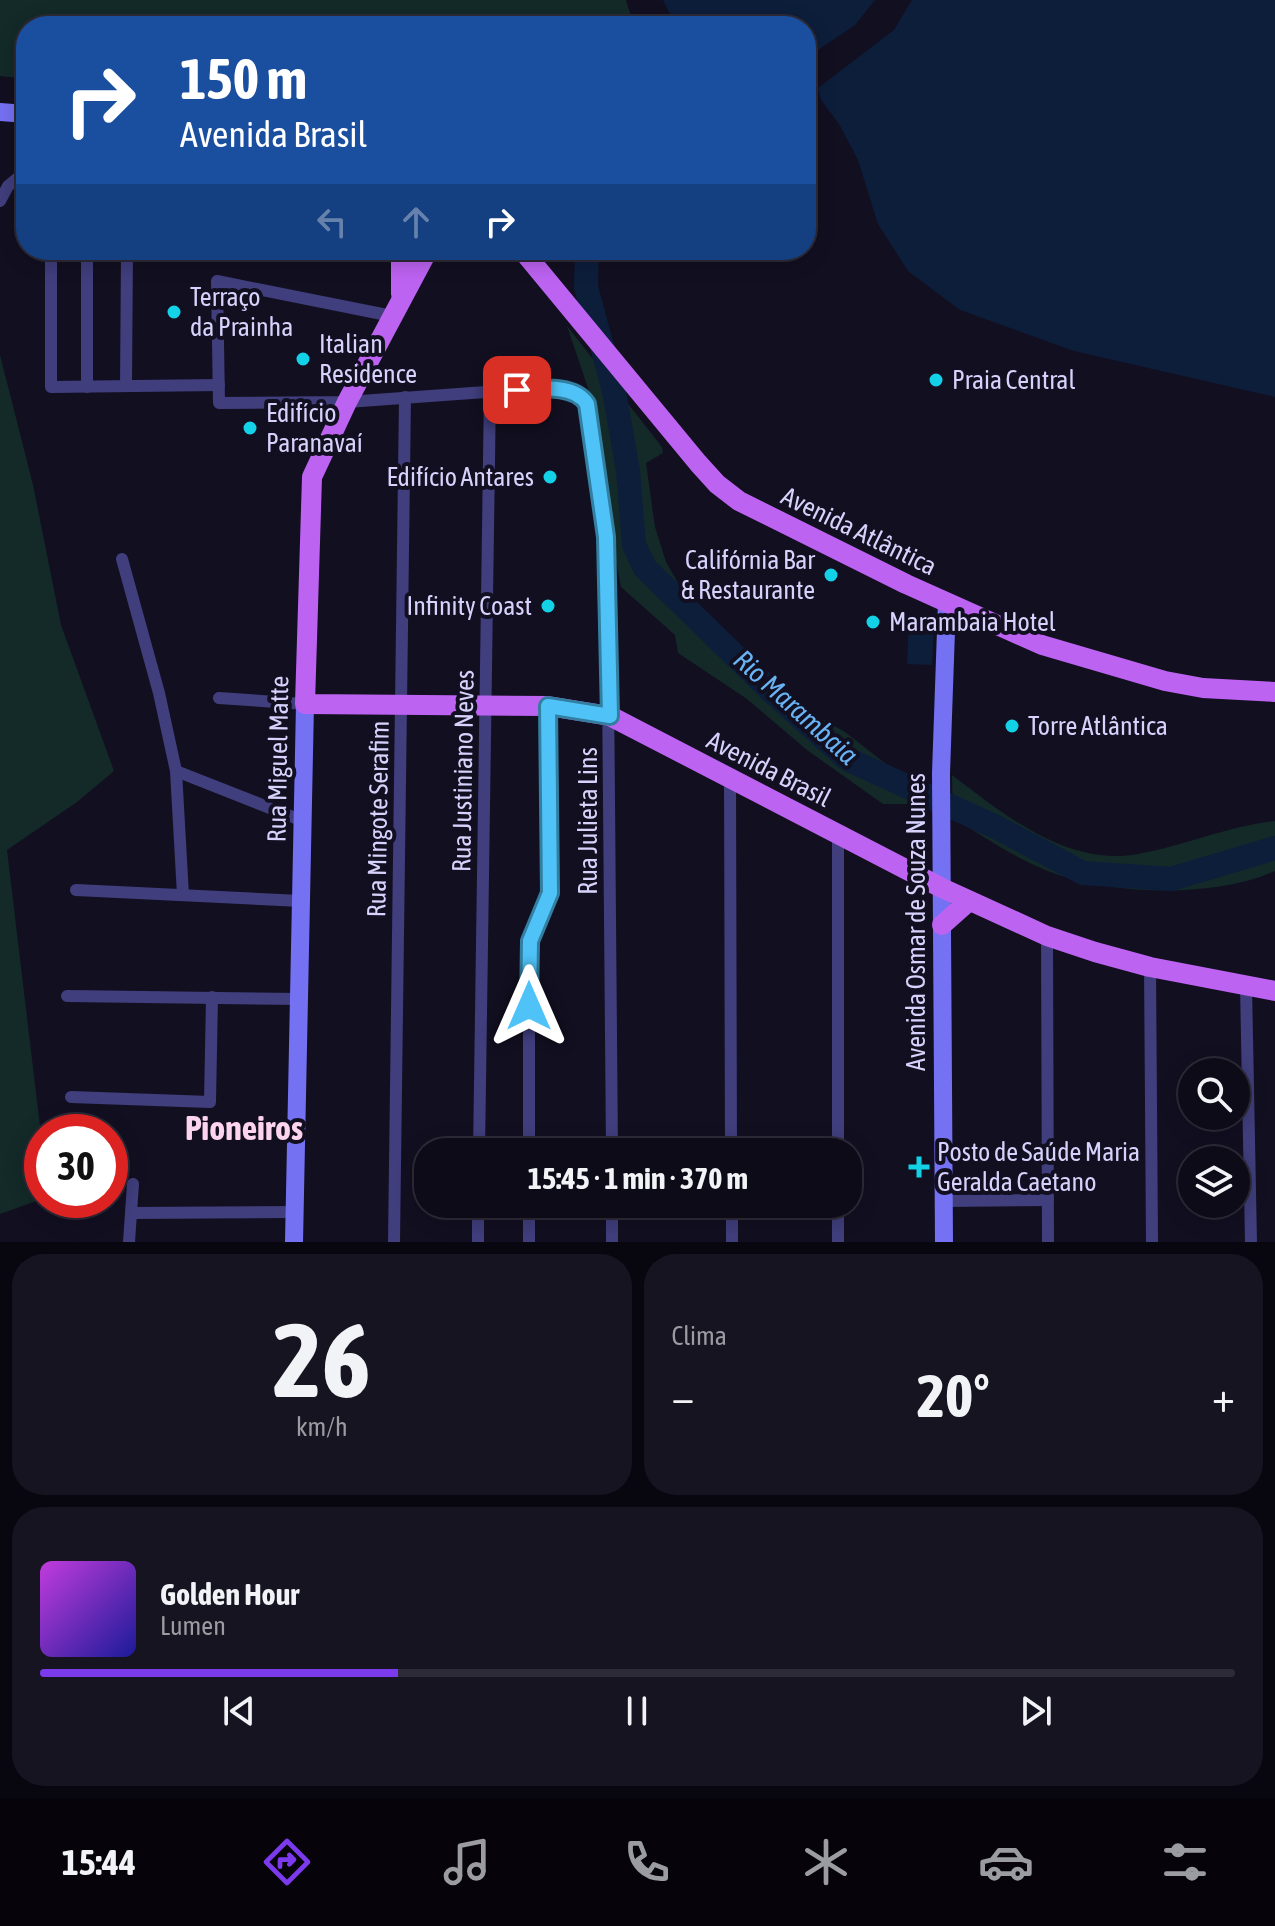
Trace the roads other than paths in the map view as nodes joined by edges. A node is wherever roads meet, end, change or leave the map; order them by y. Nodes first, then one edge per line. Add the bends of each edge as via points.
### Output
1 (16, 179) edge
2 (0, 201) edge
3 (51, 260) edge
4 (87, 260) edge
5 (127, 260) edge
6 (400, 260) edge
7 (423, 260) edge
8 (532, 260) edge
9 (397, 307) junction
10 (219, 385) junction
11 (126, 386) junction
12 (87, 387) junction
13 (490, 391) junction
14 (405, 397) junction
15 (347, 402) junction
16 (122, 559) dead end
17 (947, 602) junction
18 (1275, 692) edge
19 (219, 698) dead end
20 (305, 704) junction
21 (401, 705) junction
22 (486, 705) junction
23 (548, 706) junction
24 (610, 716) junction
25 (176, 771) junction
26 (730, 779) junction
27 (303, 821) junction
28 (838, 834) junction
29 (942, 888) junction
30 (76, 890) dead end
31 (183, 895) junction
32 (301, 901) junction
33 (969, 901) junction
34 (942, 925) junction
35 (1047, 936) junction
36 (1150, 967) junction
37 (1246, 986) junction
38 (1275, 991) edge
39 (67, 996) dead end
40 (212, 997) junction
41 (299, 999) junction
42 (71, 1097) dead end
43 (479, 1138) edge
44 (529, 1138) edge
45 (612, 1138) edge
46 (731, 1138) edge
47 (838, 1138) edge
48 (133, 1184) dead end
49 (1048, 1200) junction
50 (944, 1201) junction
51 (294, 1212) junction
52 (131, 1213) junction
53 (478, 1218) edge
54 (529, 1218) edge
55 (612, 1218) edge
56 (732, 1218) edge
57 (838, 1218) edge
58 (129, 1242) edge
59 (294, 1242) edge
60 (394, 1242) edge
61 (478, 1242) edge
62 (529, 1242) edge
63 (612, 1242) edge
64 (732, 1242) edge
65 (838, 1242) edge
66 (944, 1242) edge
67 (1048, 1242) edge
68 (1152, 1242) edge
69 (1251, 1242) edge

1 - 2 street
3 - 12 street via 51,387
4 - 12 street
5 - 11 street
6 - 9 main road, Rua Miguel Matte
7 - 9 main road, Rua Miguel Matte
8 - 17 main road, Avenida Atlântica via 717,484 739,501
9 - 10 street via 217,281
9 - 15 main road, Rua Miguel Matte
10 - 11 street
10 - 15 street via 219,403
11 - 12 street
13 - 14 street
13 - 22 street, Rua Justiniano Neves
13 - 24 street, Rua Julieta Lins via 543,388 582,396 587,404 606,537
14 - 15 street
14 - 21 street, Rua Mingote Serafim
15 - 20 main road, Rua Miguel Matte via 309,491
16 - 25 street
17 - 18 main road, Avenida Atlântica via 1042,645 1095,662 1203,688
17 - 29 street, Avenida Osmar de Souza Nunes
19 - 20 street, Avenida Brasil
20 - 21 main road, Avenida Brasil
20 - 27 street, Rua Miguel Matte
21 - 22 main road, Avenida Brasil
21 - 60 street, Rua Mingote Serafim
22 - 23 main road, Avenida Brasil
22 - 43 street, Rua Justiniano Neves
23 - 24 main road, Avenida Brasil
23 - 44 street via 551,875 550,893 529,948
24 - 26 main road, Avenida Brasil
24 - 45 street, Rua Julieta Lins
25 - 27 street
25 - 31 street
26 - 28 main road, Avenida Brasil
26 - 46 street
27 - 32 street, Rua Miguel Matte
28 - 29 main road, Avenida Brasil
28 - 47 street
29 - 33 main road, Avenida Brasil
29 - 34 street, Avenida Osmar de Souza Nunes
30 - 31 street
31 - 32 street
32 - 41 street, Rua Miguel Matte
33 - 34 main road
33 - 35 main road, Avenida Brasil
34 - 50 street, Avenida Osmar de Souza Nunes
35 - 36 main road, Avenida Brasil
35 - 49 street
36 - 37 main road, Avenida Brasil
36 - 68 street
37 - 38 main road, Avenida Brasil
37 - 69 street
39 - 40 street
40 - 41 street
40 - 42 street via 210,1102
41 - 51 street, Rua Miguel Matte
48 - 52 street
49 - 50 street
49 - 67 street
50 - 66 street, Avenida Osmar de Souza Nunes
51 - 52 street
51 - 59 street, Rua Miguel Matte
52 - 58 street
53 - 61 street
54 - 62 street
55 - 63 street
56 - 64 street
57 - 65 street

